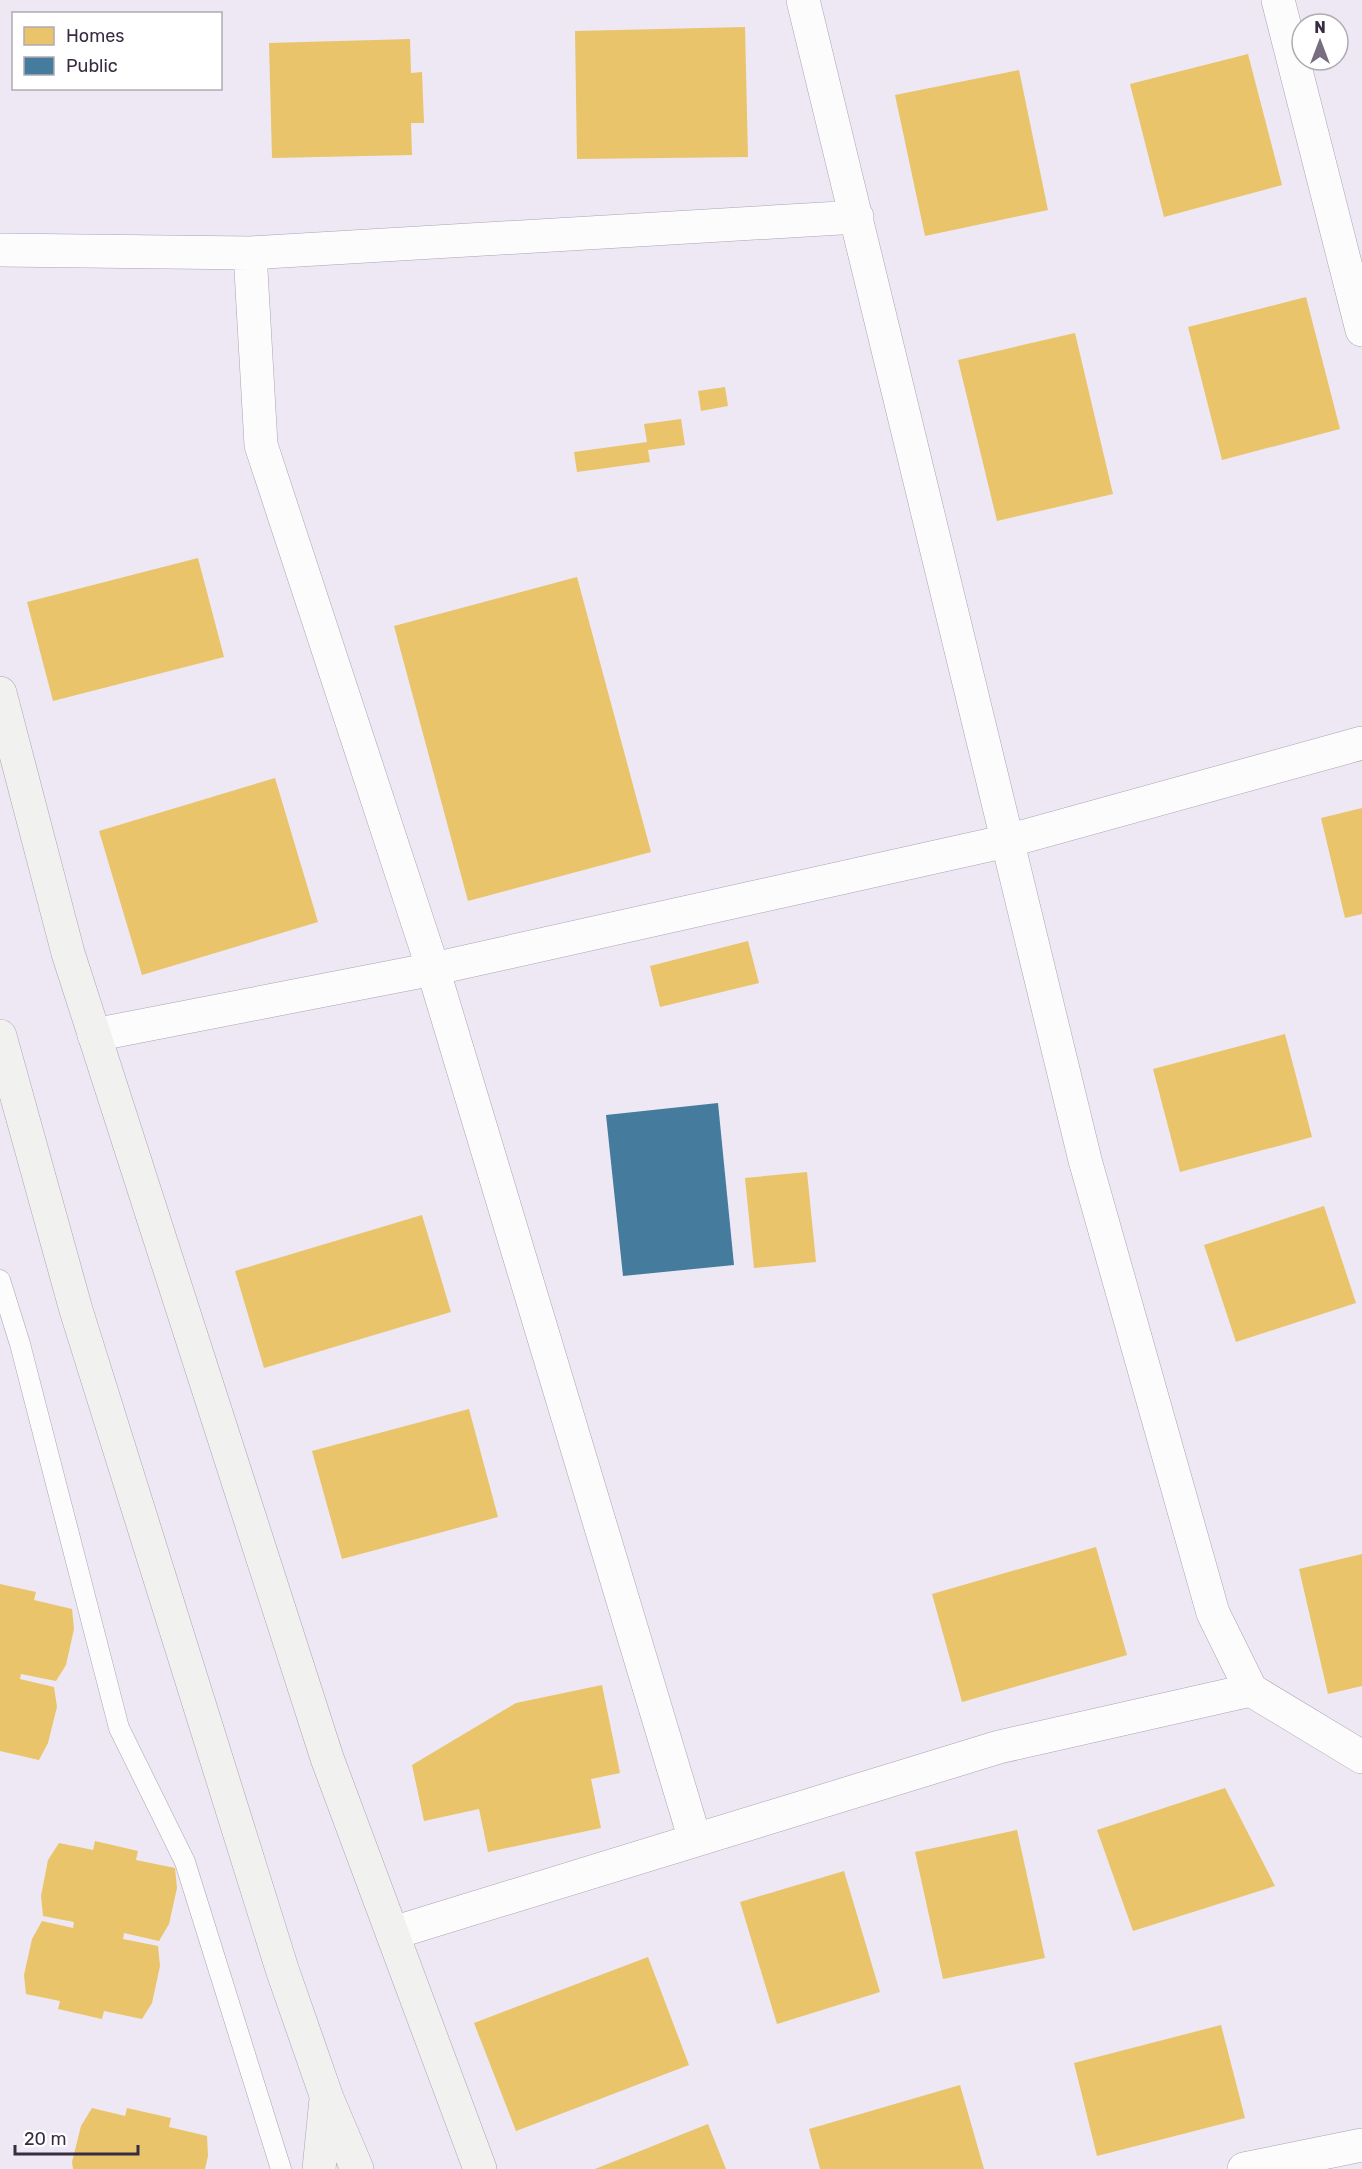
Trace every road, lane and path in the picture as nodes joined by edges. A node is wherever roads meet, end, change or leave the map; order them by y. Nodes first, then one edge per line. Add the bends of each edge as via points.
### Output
1 (803, 0) edge
2 (1278, 0) edge
3 (857, 217) junction
4 (0, 250) edge
5 (250, 253) junction
6 (1362, 330) edge
7 (0, 693) edge
8 (1362, 743) edge
9 (1007, 841) junction
10 (433, 969) junction
11 (94, 1035) junction
12 (0, 1036) edge
13 (0, 1280) edge
14 (1251, 1690) junction
15 (1362, 1757) edge
16 (695, 1840) junction
17 (393, 1933) junction
18 (327, 2098) junction
19 (1362, 2145) edge
20 (281, 2169) edge
21 (319, 2169) edge
22 (357, 2169) edge
23 (480, 2169) edge
24 (1244, 2169) edge

1 - 3 street
2 - 6 street
3 - 5 street
3 - 9 street
4 - 5 street
5 - 10 street via 261,445
7 - 11 street via 68,953
8 - 9 street
9 - 10 street
9 - 14 street via 1084,1160 1213,1613
10 - 11 street
10 - 16 street
11 - 17 street via 327,1758
12 - 18 street via 80,1322 282,1969
13 - 20 lane via 119,1728 185,1862
14 - 15 street
14 - 16 street via 999,1747
16 - 17 street
17 - 23 street
18 - 21 street
18 - 22 street
19 - 24 street

